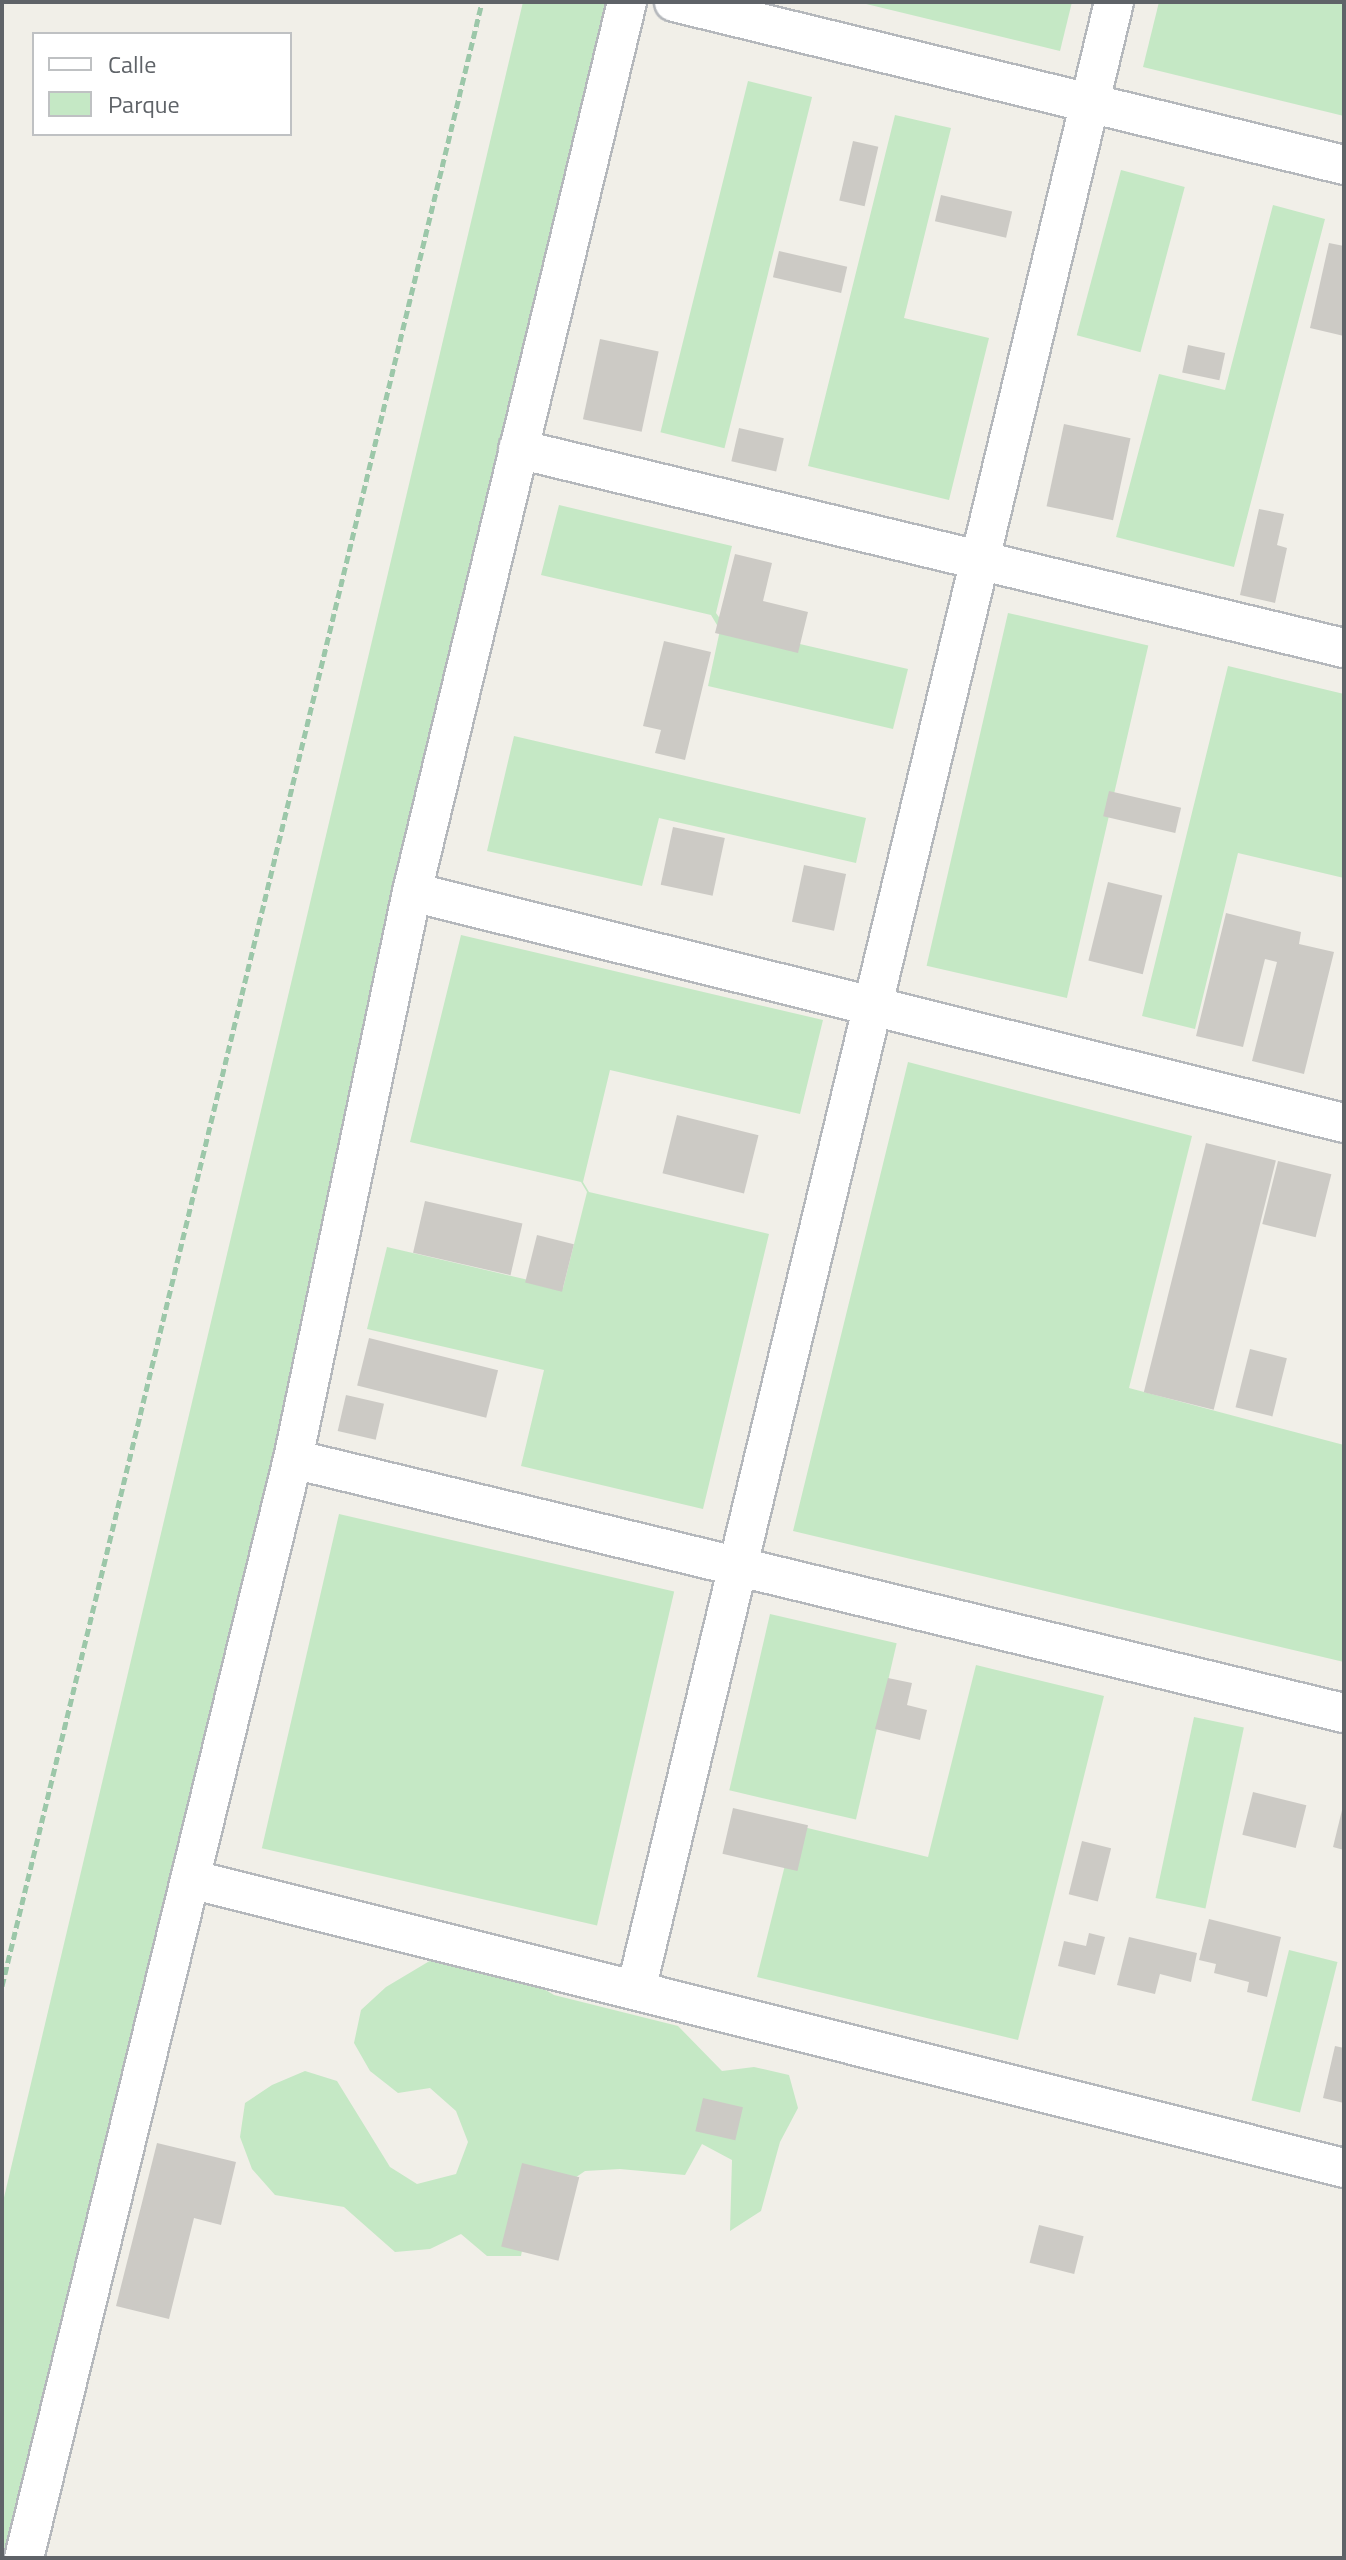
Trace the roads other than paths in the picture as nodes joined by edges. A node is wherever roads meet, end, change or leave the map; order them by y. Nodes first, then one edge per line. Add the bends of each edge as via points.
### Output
1 (627, 2) edge
2 (674, 2) edge
3 (1114, 2) edge
4 (1090, 103) junction
5 (1344, 165) edge
6 (518, 449) junction
7 (980, 560) junction
8 (1344, 648) edge
9 (412, 892) junction
10 (873, 1008) junction
11 (1344, 1123) edge
12 (293, 1459) junction
13 (738, 1567) junction
14 (1344, 1713) edge
15 (190, 1879) junction
16 (636, 1990) junction
17 (1344, 2168) edge
18 (24, 2558) edge

1 - 6 street
2 - 4 street
3 - 4 street
4 - 5 street
4 - 7 street
6 - 7 street
6 - 9 street
7 - 8 street
7 - 10 street
9 - 10 street
9 - 12 street
10 - 11 street
10 - 13 street
12 - 13 street
12 - 15 street
13 - 14 street
13 - 16 street
15 - 16 street
15 - 18 street
16 - 17 street

